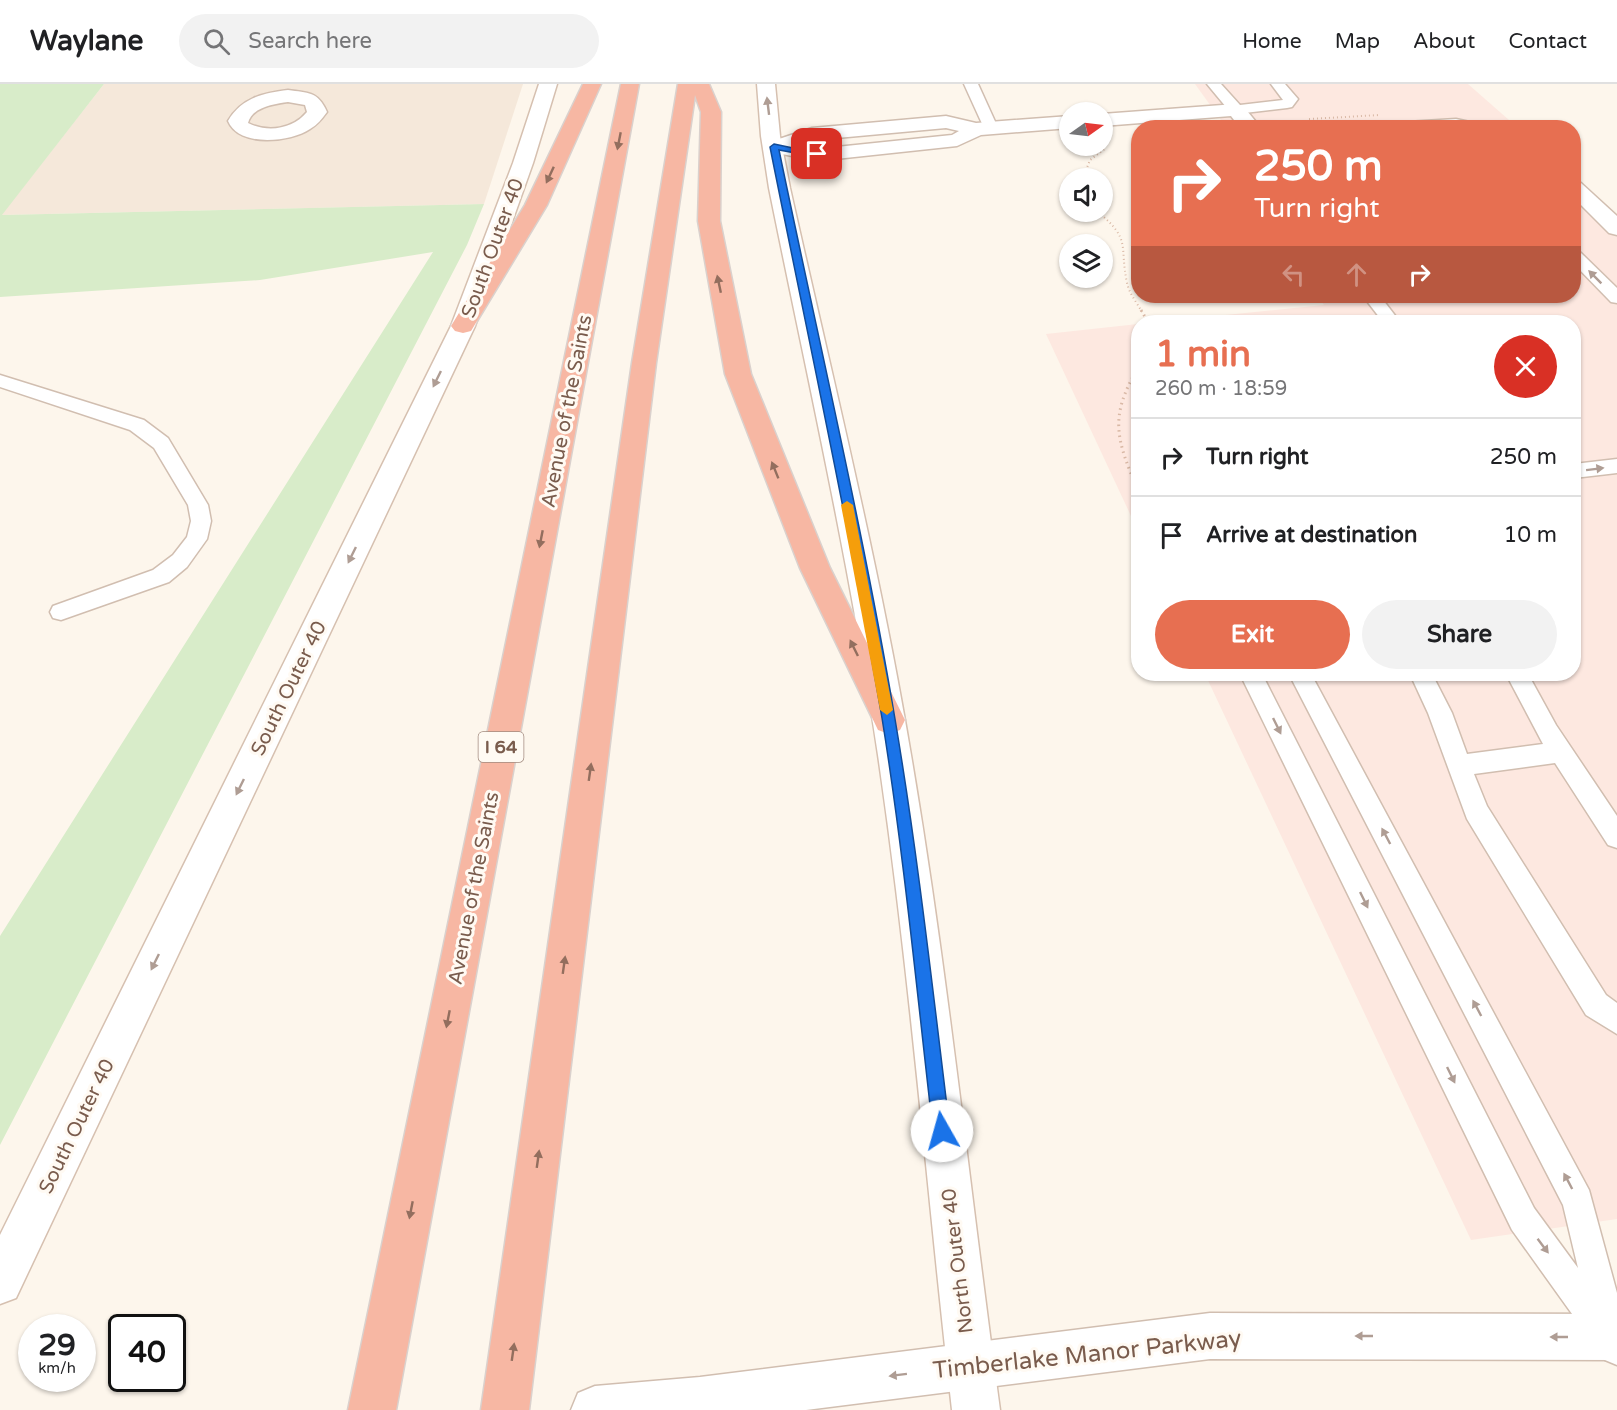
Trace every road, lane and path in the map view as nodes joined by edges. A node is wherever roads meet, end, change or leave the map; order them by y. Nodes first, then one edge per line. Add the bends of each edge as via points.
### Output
1 (548, 84) edge
2 (592, 84) edge
3 (630, 84) edge
4 (687, 84) edge
5 (700, 84) edge
6 (766, 84) edge
7 (972, 84) edge
8 (1214, 84) edge
9 (1278, 84) edge
10 (1236, 110) junction
11 (1113, 119) edge
12 (1244, 120) edge
13 (1059, 123) edge
14 (984, 129) junction
15 (774, 147) junction
16 (1581, 194) edge
17 (1110, 222) edge
18 (1617, 228) edge
19 (1581, 262) edge
20 (1131, 292) edge
21 (1617, 298) edge
22 (1377, 303) edge
23 (1386, 315) edge
24 (463, 326) junction
25 (1131, 378) edge
26 (0, 381) edge
27 (1617, 466) edge
28 (1581, 470) edge
29 (1131, 474) edge
30 (61, 612) dead end
31 (1254, 681) edge
32 (1304, 681) edge
33 (1424, 681) edge
34 (1521, 681) edge
35 (889, 720) junction
36 (1561, 752) junction
37 (1460, 765) junction
38 (1617, 837) edge
39 (1617, 1020) edge
40 (0, 1282) edge
41 (1615, 1341) edge
42 (970, 1366) junction
43 (372, 1410) edge
44 (505, 1410) edge
45 (594, 1410) edge
46 (976, 1410) edge

1 - 24 street, South Outer 40 via 524,163
2 -> 24 highway via 536,205
3 -> 43 highway, Avenue of the Saints / I 64
44 -> 4 highway via 644,363
35 -> 5 highway via 814,568 738,374 709,221 711,112
15 -> 6 street, North Outer 40
7 - 14 lane
8 - 10 lane
9 - 10 lane via 1291,99 1287,104
10 - 11 street
10 - 12 street
13 - 14 street
14 - 15 street via 957,140 817,154
15 - 35 street, North Outer 40
16 - 18 street
17 - 20 path via 1123,239
21 -> 19 lane
22 - 23 lane
24 -> 40 street, South Outer 40
25 - 29 path via 1118,409 1118,436
26 - 30 lane via 137,425 161,443 198,505 201,521 197,539 180,561 161,576
28 -> 27 lane
31 -> 41 lane via 1523,1219
41 -> 32 lane via 1578,1201
33 - 37 lane
34 - 36 lane
35 - 42 street, North Outer 40
36 - 37 lane
36 - 38 lane
37 - 39 lane via 1476,811 1596,1005
41 -> 42 street, Timberlake Manor Parkway via 1210,1336
42 -> 45 street, Timberlake Manor Parkway
42 - 46 street, North Outer 40

